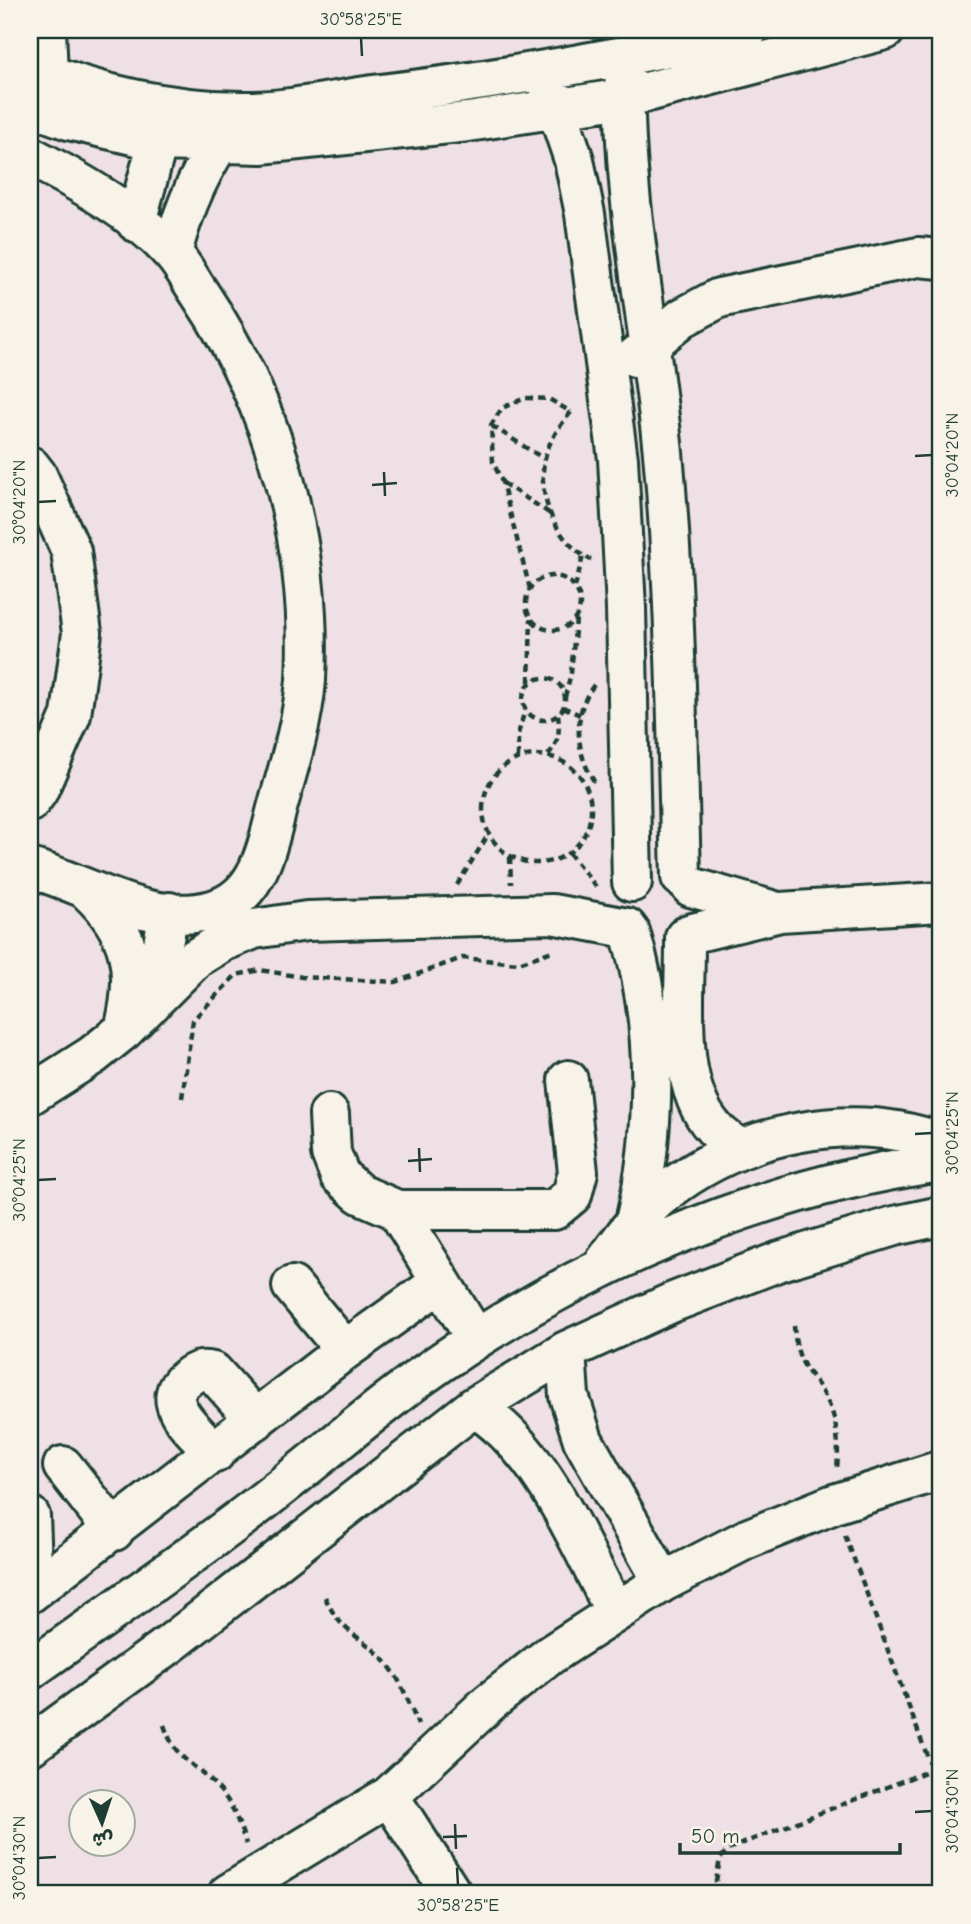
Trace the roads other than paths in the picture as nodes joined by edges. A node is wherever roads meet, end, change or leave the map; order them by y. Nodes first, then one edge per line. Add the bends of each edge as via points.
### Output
1 (46, 30) edge
2 (748, 30) edge
3 (885, 30) edge
4 (625, 58) junction
5 (544, 71) junction
6 (36, 82) edge
7 (624, 98) junction
8 (558, 108) junction
9 (243, 111) junction
10 (163, 124) junction
11 (218, 145) junction
12 (30, 156) edge
13 (136, 222) junction
14 (172, 253) junction
15 (941, 259) edge
16 (594, 278) junction
17 (642, 288) junction
18 (719, 298) junction
19 (649, 343) junction
20 (609, 389) junction
21 (30, 466) edge
22 (30, 802) edge
23 (262, 860) junction
24 (30, 868) edge
25 (686, 882) junction
26 (84, 887) junction
27 (599, 899) junction
28 (941, 902) edge
29 (169, 912) junction
30 (780, 912) junction
31 (285, 923) junction
32 (629, 930) junction
33 (687, 935) junction
34 (152, 1004) junction
35 (124, 1030) junction
36 (568, 1080) dead end
37 (30, 1095) edge
38 (329, 1114) dead end
39 (941, 1143) edge
40 (739, 1149) junction
41 (941, 1162) edge
42 (397, 1210) junction
43 (941, 1216) edge
44 (635, 1222) junction
45 (598, 1272) junction
46 (441, 1282) junction
47 (292, 1286) dead end
48 (476, 1339) junction
49 (345, 1350) junction
50 (566, 1351) junction
51 (474, 1407) junction
52 (256, 1420) junction
53 (583, 1440) junction
54 (215, 1452) junction
55 (63, 1466) dead end
56 (537, 1468) junction
57 (941, 1470) edge
58 (30, 1516) edge
59 (114, 1531) junction
60 (663, 1582) junction
61 (32, 1592) edge
62 (615, 1611) junction
63 (30, 1671) edge
64 (30, 1746) edge
65 (389, 1796) junction
66 (243, 1884) edge
67 (452, 1894) edge

1 - 6 street
2 - 4 street
3 - 7 street
4 - 5 street
4 - 7 street
5 - 8 street
5 - 9 street
6 - 10 street
7 - 8 street
7 - 17 street via 626,161
8 - 11 street via 440,125
8 - 16 street via 585,214
9 - 10 street
9 - 11 street
10 - 11 street
10 - 13 street
11 - 14 street via 190,197
12 - 13 street via 79,180
13 - 14 street
14 - 23 street via 217,320 259,404 289,494 304,587 306,681 291,760
15 - 18 street via 918,257
16 - 17 street
16 - 20 street
17 - 18 street
17 - 19 street
18 - 19 street
19 - 20 street
19 - 25 street via 663,454
20 - 27 street via 625,571
21 - 22 street via 71,551 82,633 71,715
23 - 29 street via 251,885 234,900 214,910
23 - 31 street
24 - 26 street
25 - 27 street via 662,871 650,872
25 - 30 street
25 - 33 street via 698,911
26 - 29 street via 142,909
26 - 35 street via 107,909 124,936 132,967
27 - 31 street via 438,916
27 - 32 street via 622,906
28 - 30 street
29 - 34 street
30 - 33 street
31 - 34 street via 254,929 196,958
32 - 33 street via 651,945 663,947
32 - 44 street via 646,1003 650,1126 646,1175
33 - 40 street via 687,1070 696,1101 714,1129
34 - 35 street
35 - 37 street
36 - 42 street via 578,1172 572,1195 554,1210
38 - 42 street via 331,1153 340,1177 360,1194
39 - 40 street via 884,1129 835,1128 786,1135
40 - 44 street via 674,1186
41 - 45 street via 878,1171 782,1195 688,1228
42 - 46 street
43 - 50 street via 780,1261 671,1303
44 - 45 street
45 - 48 street
46 - 48 street
46 - 49 street
47 - 49 street
48 - 63 street
49 - 52 street
50 - 51 street
50 - 53 street via 569,1396
51 - 56 street via 509,1433
51 - 64 street via 192,1627
52 - 54 street
52 - 54 street via 213,1372 199,1370 180,1383 174,1396 177,1409
53 - 56 street
53 - 60 street
54 - 59 street
55 - 59 street
56 - 62 street
57 - 60 street via 834,1504 747,1539
58 - 61 street
59 - 61 street
60 - 62 street
62 - 65 street via 489,1703
65 - 66 street
65 - 67 street

